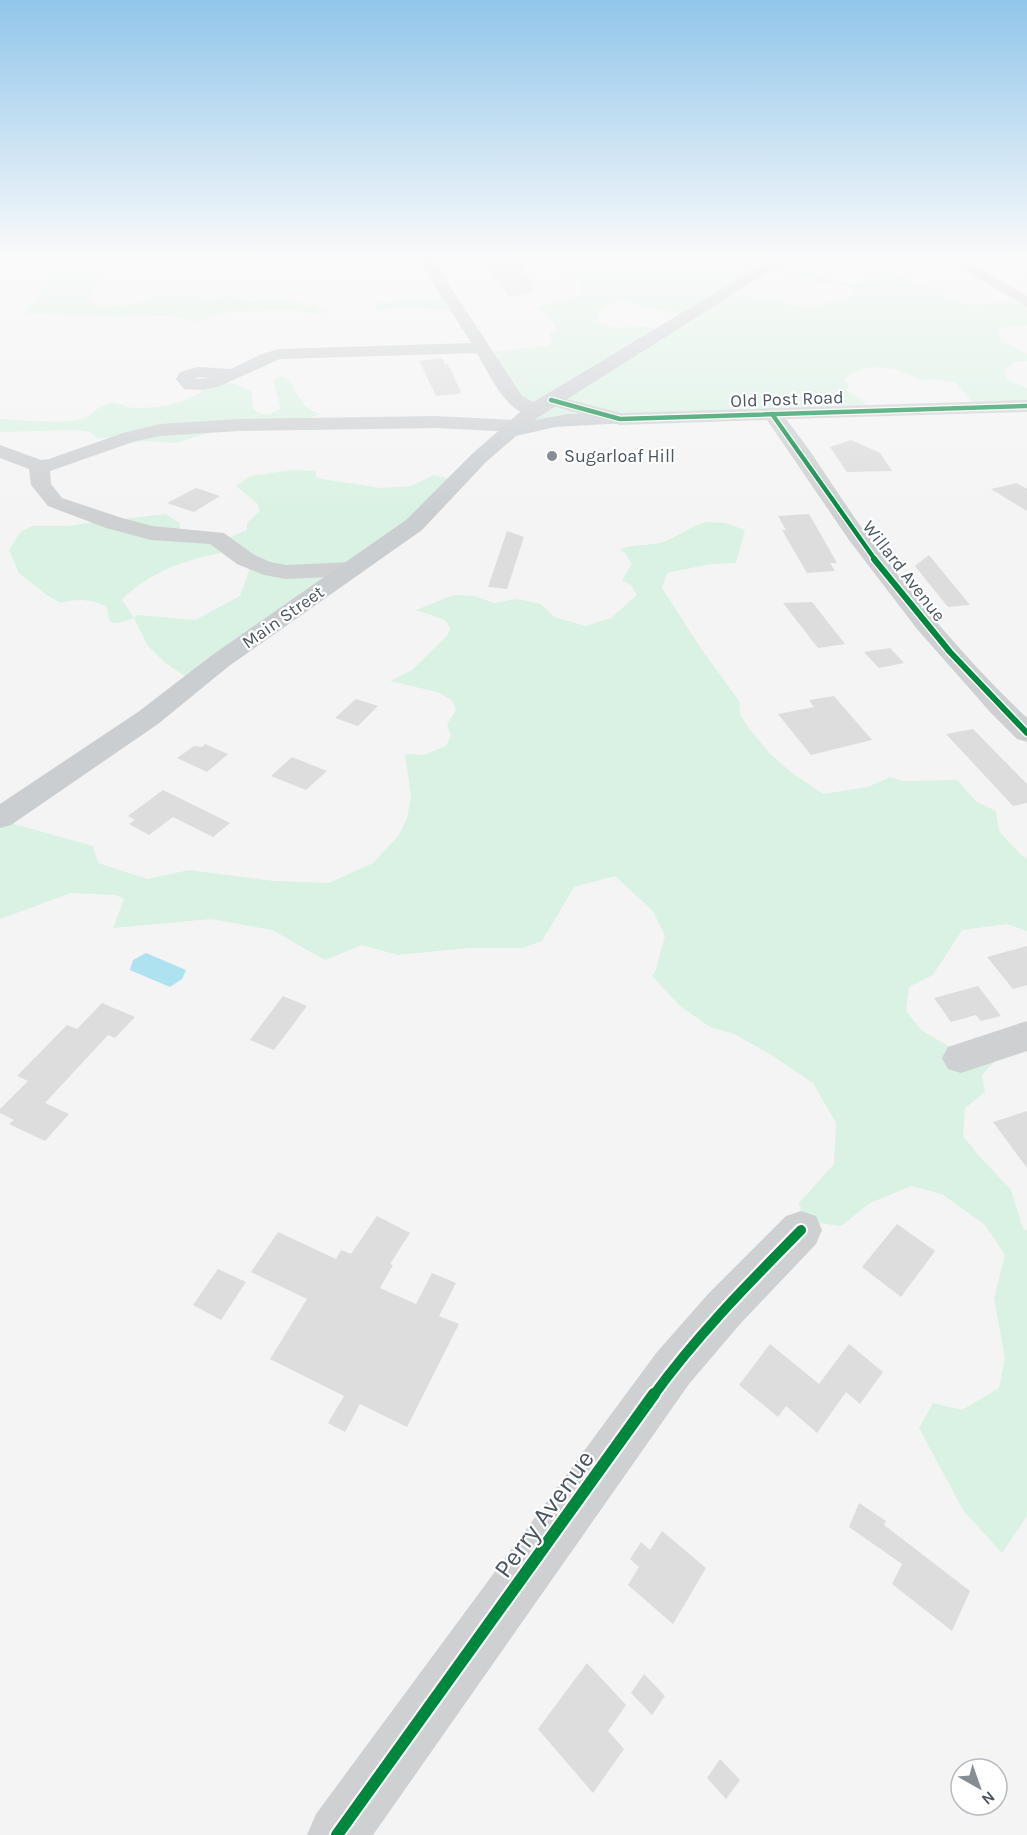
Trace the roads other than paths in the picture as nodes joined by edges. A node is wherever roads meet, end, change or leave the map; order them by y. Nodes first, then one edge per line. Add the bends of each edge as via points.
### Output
1 (478, 343) edge
2 (645, 343) edge
3 (481, 348) junction
4 (231, 374) dead end
5 (543, 405) junction
6 (1027, 406) edge
7 (772, 414) junction
8 (620, 419) junction
9 (505, 433) junction
10 (0, 451) edge
11 (39, 466) junction
12 (352, 569) junction
13 (1027, 699) edge
14 (999, 706) junction
15 (1027, 733) edge
16 (0, 818) edge
17 (1027, 1036) edge
18 (961, 1058) dead end
19 (801, 1230) dead end
20 (337, 1835) edge

1 - 3 street, Old Post Road
2 - 5 main road, Main Street
3 - 4 street via 279,354
3 - 5 street, Old Post Road via 514,400
5 - 8 street, Old Post Road
5 - 9 main road, Main Street
6 - 7 street, Old Post Road
7 - 8 street, Old Post Road
7 - 14 street, Willard Avenue via 921,621
8 - 9 main road via 539,424
9 - 11 street via 436,422 160,430
9 - 12 main road, Main Street via 414,525
10 - 11 street
11 - 12 street via 41,485 55,502 103,520 151,533 216,538 264,568 286,572
12 - 16 main road, Main Street via 220,661 148,718
13 - 14 street
14 - 15 street, Willard Avenue
17 - 18 street
19 - 20 street, Perry Avenue via 725,1308 674,1368

